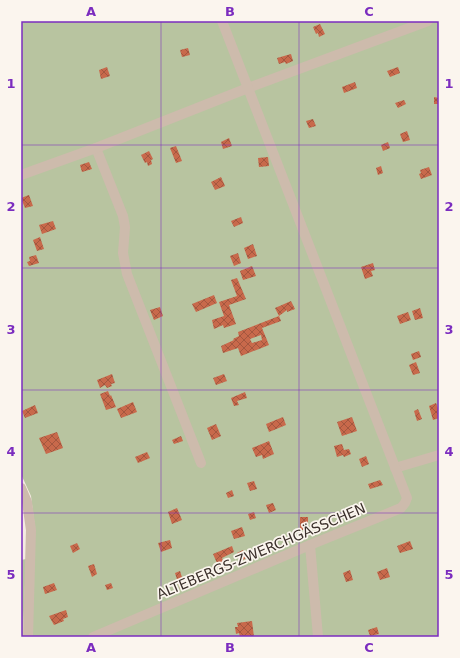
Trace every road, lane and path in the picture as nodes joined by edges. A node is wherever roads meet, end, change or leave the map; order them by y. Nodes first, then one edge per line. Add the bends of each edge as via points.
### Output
1 (222, 21) edge
2 (428, 21) edge
3 (248, 88) junction
4 (96, 148) junction
5 (21, 175) edge
6 (439, 455) edge
7 (201, 463) dead end
8 (395, 468) junction
9 (21, 488) edge
10 (310, 544) junction
11 (28, 637) edge
12 (93, 637) edge
13 (318, 637) edge

1 - 3 lane, ALTEBERGS-ZWERCHGÄSSCHEN
2 - 3 lane
3 - 4 lane
3 - 8 lane, ALTEBERGS-ZWERCHGÄSSCHEN
4 - 5 lane
4 - 7 lane via 123,216 123,253 127,274
6 - 8 lane
8 - 10 lane, ALTEBERGS-ZWERCHGÄSSCHEN via 406,498 401,508
9 - 11 lane via 27,502 31,530
10 - 12 lane, ALTEBERGS-ZWERCHGÄSSCHEN
10 - 13 lane

